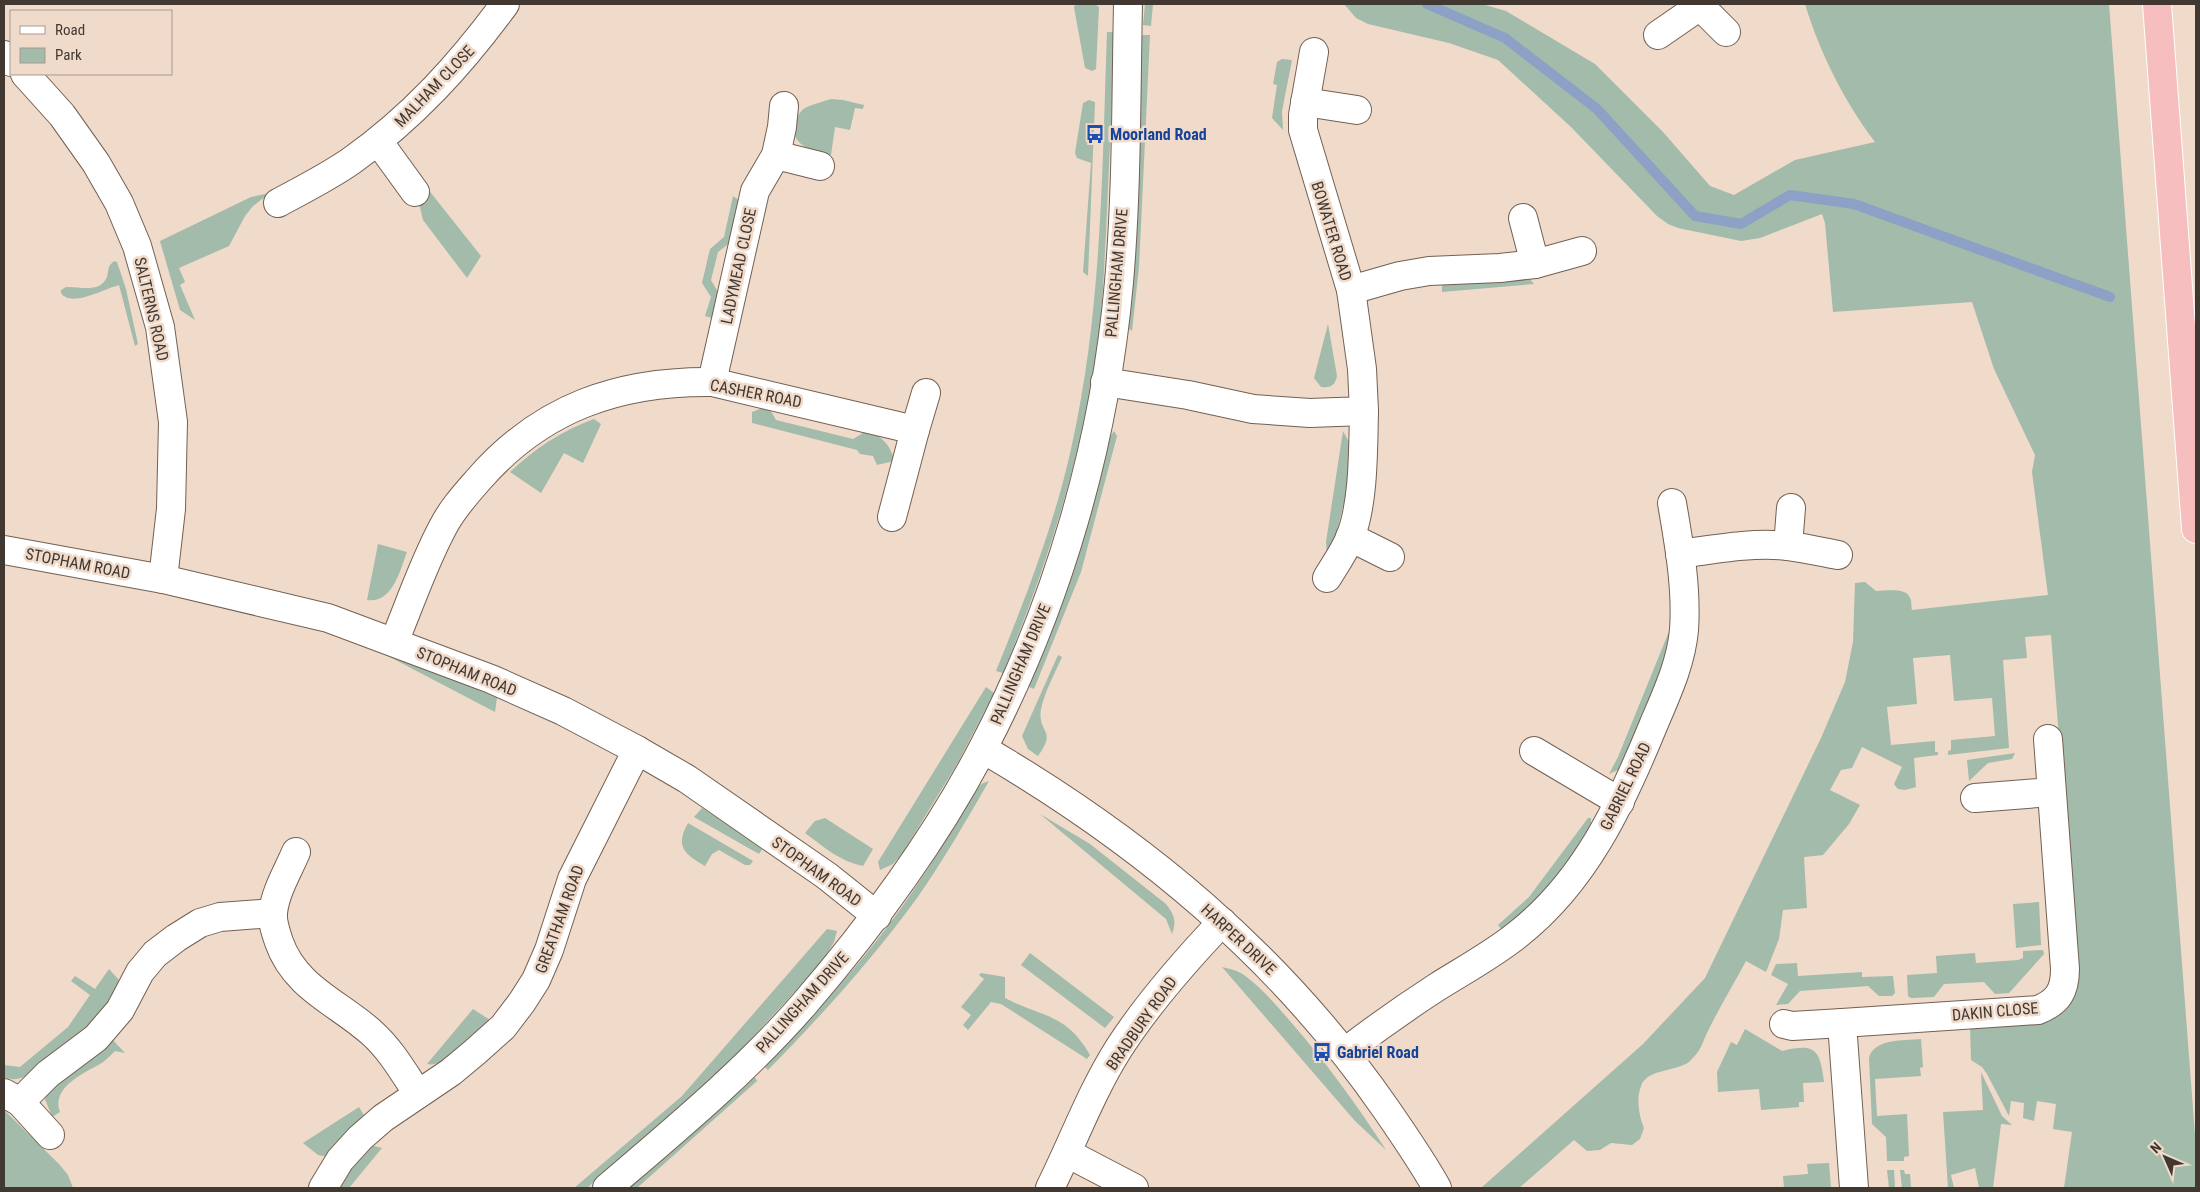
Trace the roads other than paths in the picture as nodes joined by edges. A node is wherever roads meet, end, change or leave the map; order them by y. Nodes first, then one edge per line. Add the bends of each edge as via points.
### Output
1 (505, 4) edge
2 (1128, 4) edge
3 (2157, 4) edge
4 (1699, 5) edge
5 (1726, 32) dead end
6 (1658, 35) dead end
7 (1314, 52) dead end
8 (26, 75) edge
9 (1305, 102) junction
10 (784, 106) dead end
11 (1357, 110) dead end
12 (378, 141) junction
13 (776, 155) junction
14 (820, 166) dead end
15 (415, 192) dead end
16 (278, 203) dead end
17 (1523, 218) dead end
18 (1582, 251) dead end
19 (1535, 264) junction
20 (1351, 290) junction
21 (712, 382) junction
22 (1105, 382) junction
23 (926, 393) dead end
24 (1364, 411) junction
25 (914, 430) junction
26 (1672, 502) dead end
27 (1791, 508) dead end
28 (892, 517) dead end
29 (2196, 529) edge
30 (1350, 537) junction
31 (1788, 546) junction
32 (4, 550) edge
33 (1680, 554) junction
34 (1838, 555) dead end
35 (1390, 557) dead end
36 (1327, 578) dead end
37 (163, 579) junction
38 (394, 642) junction
39 (2048, 739) dead end
40 (983, 749) junction
41 (637, 750) junction
42 (1534, 751) dead end
43 (2051, 792) junction
44 (1975, 798) dead end
45 (1620, 802) junction
46 (296, 852) dead end
47 (273, 913) junction
48 (877, 916) junction
49 (1222, 922) junction
50 (1842, 1023) junction
51 (1784, 1024) dead end
52 (1345, 1052) junction
53 (418, 1094) junction
54 (12, 1097) edge
55 (50, 1135) dead end
56 (1068, 1154) junction
57 (323, 1188) edge
58 (607, 1188) edge
59 (1050, 1188) edge
60 (1134, 1188) edge
61 (1437, 1188) edge
62 (1854, 1188) edge

1 - 12 street, MALHAM CLOSE via 459,64
2 - 22 street, PALLINGHAM DRIVE via 1119,282
3 - 29 highway
4 - 5 street
4 - 6 street
7 - 9 street, BOWATER ROAD
8 - 37 street, SALTERNS ROAD via 62,115 120,203 137,246 160,327 172,422 173,463
9 - 11 street
9 - 20 street, BOWATER ROAD via 1303,130 1306,144
10 - 13 street, LADYMEAD CLOSE
12 - 15 street
12 - 16 street, MALHAM CLOSE via 349,162
13 - 14 street
13 - 21 street, LADYMEAD CLOSE via 755,190
17 - 19 street
18 - 19 street
19 - 20 street via 1429,270
20 - 24 street, BOWATER ROAD
21 - 25 street, CASHER ROAD
21 - 38 street, CASHER ROAD via 680,382 621,390 555,416 511,446 463,497 444,525
22 - 24 street via 1253,409
22 - 40 street, PALLINGHAM DRIVE via 1074,519 1050,592 1019,672
23 - 25 street
24 - 30 street, BOWATER ROAD via 1359,494
25 - 28 street
26 - 33 street, GABRIEL ROAD
27 - 31 street
30 - 35 street
30 - 36 street, BOWATER ROAD
31 - 33 street via 1740,546
31 - 34 street
32 - 37 street, STOPHAM ROAD
33 - 45 street, GABRIEL ROAD via 1684,628 1676,670
37 - 38 street, STOPHAM ROAD via 328,618
38 - 41 street, STOPHAM ROAD via 500,683 563,711
39 - 43 street, DAKIN CLOSE
40 - 48 street, PALLINGHAM DRIVE via 936,829
40 - 49 street, HARPER DRIVE via 1136,850
41 - 48 street, STOPHAM ROAD via 687,779 827,876
41 - 53 street, GREATHAM ROAD via 572,879 536,980 503,1027 451,1072
42 - 45 street
43 - 44 street
43 - 50 street, DAKIN CLOSE via 2065,969 2065,982 2056,1000 2038,1010
45 - 52 street, GABRIEL ROAD via 1577,873 1537,918 1496,950 1387,1020
46 - 47 street
47 - 53 street via 282,950 297,974 312,990 374,1034
47 - 54 street via 220,917 200,923 176,938 155,954 140,972 120,1010 96,1038
48 - 58 street, PALLINGHAM DRIVE via 804,1005 766,1044
49 - 52 street, HARPER DRIVE via 1282,980
49 - 56 street, BRADBURY ROAD via 1180,968 1119,1048
50 - 51 street, DAKIN CLOSE
50 - 62 street
52 - 61 street, HARPER DRIVE via 1406,1137
53 - 57 street, GREATHAM ROAD via 383,1118 350,1148
54 - 55 street
56 - 59 street, BRADBURY ROAD
56 - 60 street

